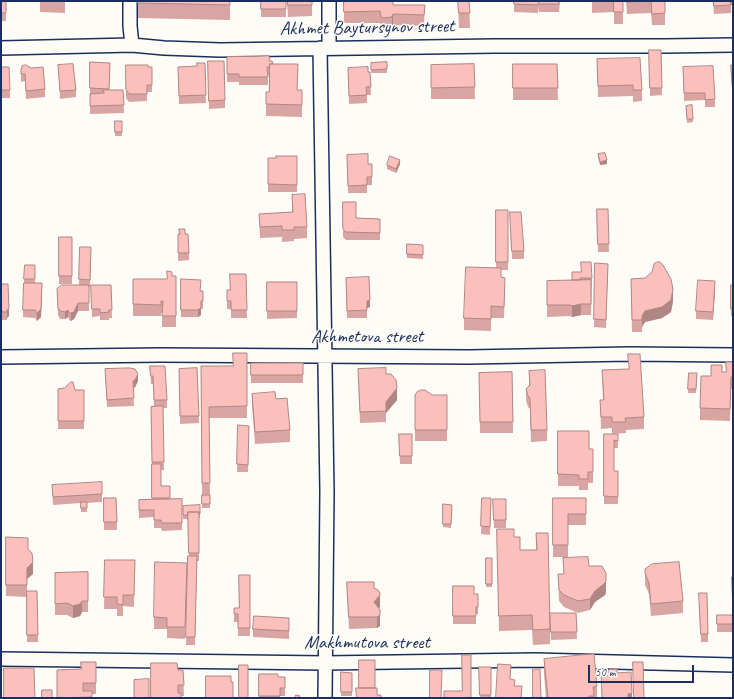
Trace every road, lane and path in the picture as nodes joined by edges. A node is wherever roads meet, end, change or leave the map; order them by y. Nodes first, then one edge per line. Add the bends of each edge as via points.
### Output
1 (130, 1) edge
2 (329, 1) edge
3 (132, 45) junction
4 (733, 45) edge
5 (1, 48) edge
6 (325, 48) junction
7 (733, 355) edge
8 (324, 356) junction
9 (1, 357) edge
10 (1, 659) edge
11 (325, 664) junction
12 (733, 665) edge
13 (325, 698) edge

1 - 3 street
2 - 6 street
3 - 5 street, Akhmet Baytursynov street
3 - 6 street, Akhmet Baytursynov street via 220,50
4 - 6 street, Akhmet Baytursynov street
6 - 8 street
7 - 8 street, Akhmetova street
8 - 9 street, Akhmetova street
8 - 11 street via 327,492
10 - 11 street, Makhmutova street
11 - 12 street, Makhmutova street via 535,660
11 - 13 street

